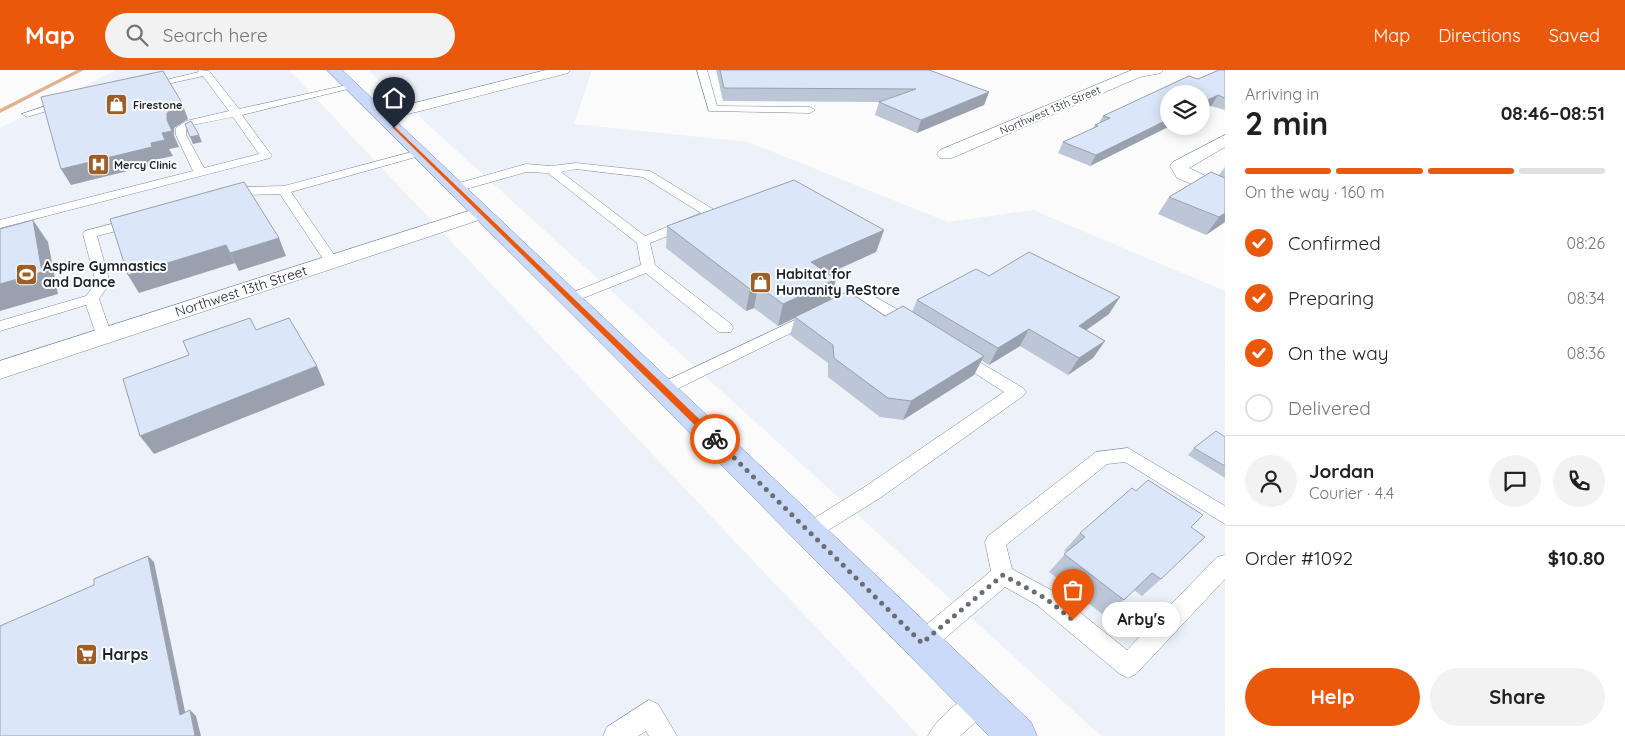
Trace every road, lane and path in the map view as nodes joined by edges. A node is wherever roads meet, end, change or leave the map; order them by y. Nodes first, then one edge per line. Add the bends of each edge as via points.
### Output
1 (563, 70) edge
2 (702, 70) edge
3 (1156, 70) edge
4 (204, 72) edge
5 (342, 78) edge
6 (139, 87) edge
7 (72, 100) edge
8 (810, 110) dead end
9 (236, 113) junction
10 (27, 114) dead end
11 (381, 116) junction
12 (1225, 140) edge
13 (419, 152) junction
14 (946, 154) dead end
15 (551, 170) junction
16 (200, 173) junction
17 (456, 188) junction
18 (284, 190) junction
19 (1225, 192) edge
20 (217, 199) edge
21 (481, 213) junction
22 (144, 219) edge
23 (0, 224) edge
24 (643, 241) junction
25 (332, 262) junction
26 (648, 267) junction
27 (91, 298) junction
28 (570, 298) junction
29 (0, 326) edge
30 (725, 328) dead end
31 (927, 335) edge
32 (104, 336) junction
33 (943, 345) edge
34 (0, 370) edge
35 (663, 388) junction
36 (1225, 516) edge
37 (809, 532) junction
38 (1225, 565) edge
39 (1003, 575) junction
40 (922, 643) junction
41 (980, 701) junction
42 (616, 736) edge
43 (664, 736) edge
44 (941, 736) edge
45 (1017, 736) edge

1 - 11 street
2 - 8 lane via 713,108
3 - 14 street, Northwest 13th Street via 1137,73
4 - 6 lane
4 - 9 lane
5 - 9 lane
5 - 11 main road
7 - 10 lane
9 - 16 lane via 197,121 181,128 181,135
9 - 16 lane via 266,156
11 - 13 main road
12 - 19 street via 1179,166 1184,174
13 - 17 main road
13 - 18 lane
15 - 17 lane via 526,168
15 - 24 lane
15 - 24 lane via 576,166 646,174 711,214
16 - 23 lane
17 - 21 main road
18 - 20 lane via 244,191
18 - 25 lane
21 - 25 street, Northwest 13th Street
21 - 28 main road
22 - 27 lane via 90,234 103,283
24 - 26 lane
25 - 32 street, Northwest 13th Street
26 - 28 lane
26 - 30 lane
27 - 29 lane
27 - 32 lane
28 - 35 main road
31 - 35 lane via 861,292
32 - 34 street, Northwest 13th Street
33 - 37 lane via 1017,392 873,492
35 - 37 main road
36 - 39 lane via 1128,455 1103,457 995,542
37 - 40 main road
38 - 39 lane via 1128,666 1045,598
39 - 40 lane
40 - 41 main road
41 - 44 lane
41 - 45 main road
42 - 43 lane via 649,713

